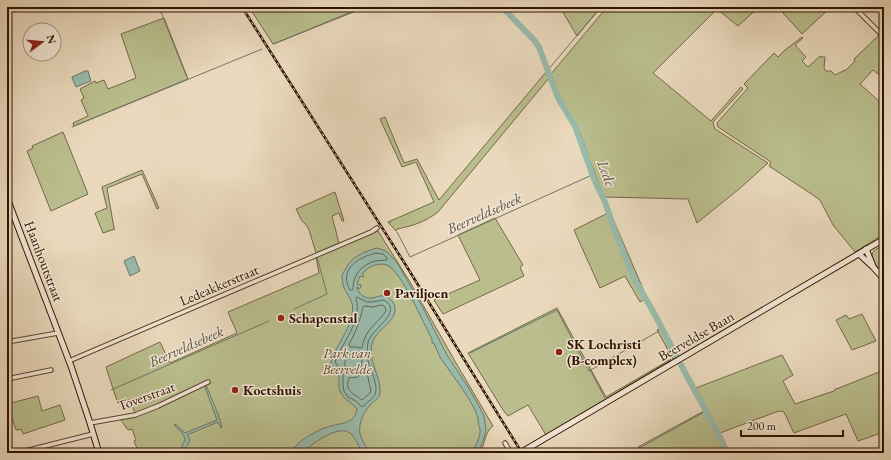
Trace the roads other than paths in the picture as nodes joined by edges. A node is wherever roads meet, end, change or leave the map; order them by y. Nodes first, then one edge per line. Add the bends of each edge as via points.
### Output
1 (854, 7) edge
2 (884, 37) edge
3 (7, 198) edge
4 (377, 228) dead end
5 (884, 239) edge
6 (866, 249) junction
7 (859, 254) junction
8 (873, 266) junction
9 (884, 279) edge
10 (58, 333) junction
11 (7, 342) edge
12 (69, 361) junction
13 (50, 370) dead end
14 (7, 379) edge
15 (208, 382) dead end
16 (90, 423) junction
17 (93, 434) junction
18 (505, 443) dead end
19 (16, 453) edge
20 (99, 453) edge
21 (102, 453) edge
22 (511, 453) edge
23 (520, 453) edge

1 - 2 street
3 - 10 main road, Haanhoutstraat
4 - 12 street, Ledeakkerstraat
5 - 6 main road, Beerveldse Baan
6 - 7 main road, Beerveldse Baan
6 - 8 main road
7 - 8 main road
7 - 23 main road, Beerveldse Baan
8 - 9 main road
10 - 11 street
10 - 12 main road, Haanhoutstraat
12 - 16 main road, Haanhoutstraat
13 - 14 street
15 - 16 street, Toverstraat via 135,415
16 - 17 main road
16 - 21 main road
17 - 19 street
17 - 20 main road
18 - 22 street

